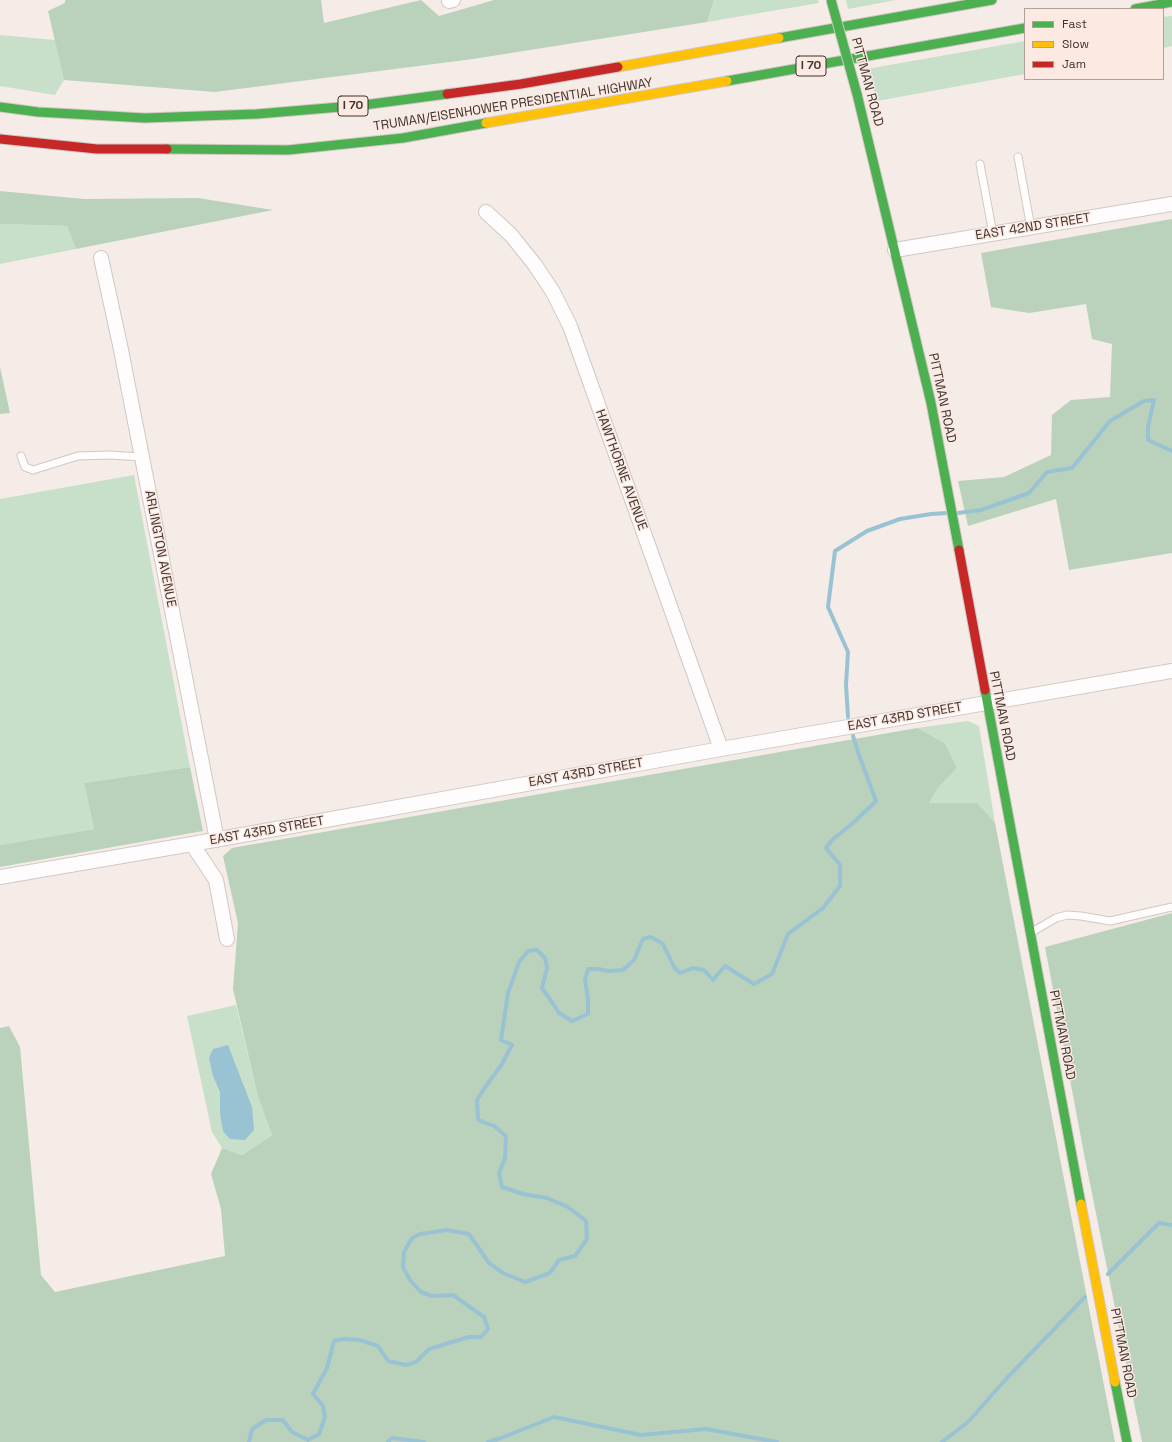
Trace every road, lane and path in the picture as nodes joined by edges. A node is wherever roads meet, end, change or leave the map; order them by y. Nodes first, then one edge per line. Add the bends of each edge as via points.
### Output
1 (831, 0) edge
2 (992, 0) edge
3 (1172, 2) edge
4 (1140, 8) edge
5 (1024, 28) edge
6 (0, 108) edge
7 (0, 139) edge
8 (1018, 157) dead end
9 (980, 164) dead end
10 (1172, 204) edge
11 (486, 212) dead end
12 (1031, 228) junction
13 (993, 234) junction
14 (894, 250) junction
15 (102, 258) dead end
16 (21, 456) dead end
17 (142, 457) junction
18 (1172, 671) edge
19 (987, 704) junction
20 (721, 749) junction
21 (217, 840) junction
22 (192, 844) junction
23 (0, 877) edge
24 (1172, 908) edge
25 (1030, 933) junction
26 (227, 939) dead end
27 (1127, 1442) edge

1 - 14 main road, PITTMAN ROAD, bridge via 857,94
2 - 6 main road, TRUMAN/EISENHOWER PRESIDENTIAL HIGHWAY / I 70 via 521,84 364,105 257,114 144,118
3 - 4 main road
5 - 7 main road, TRUMAN/EISENHOWER PRESIDENTIAL HIGHWAY / I 70 via 403,138 288,150 97,149
8 - 12 lane
9 - 13 lane
10 - 12 street, EAST 42ND STREET
11 - 20 street, HAWTHORNE AVENUE via 510,235 535,265 553,292 570,326
12 - 13 street, EAST 42ND STREET
13 - 14 street, EAST 42ND STREET
14 - 19 main road, PITTMAN ROAD via 931,402
15 - 17 street, ARLINGTON AVENUE
16 - 17 lane via 25,467 33,470 78,456
17 - 21 street, ARLINGTON AVENUE
18 - 19 street, EAST 43RD STREET
19 - 20 street, EAST 43RD STREET
19 - 25 main road, PITTMAN ROAD
20 - 21 street, EAST 43RD STREET
21 - 22 street, EAST 43RD STREET
22 - 23 street, EAST 43RD STREET
22 - 26 street via 216,880
24 - 25 lane via 1110,921 1067,915 1056,918
25 - 27 main road, PITTMAN ROAD

